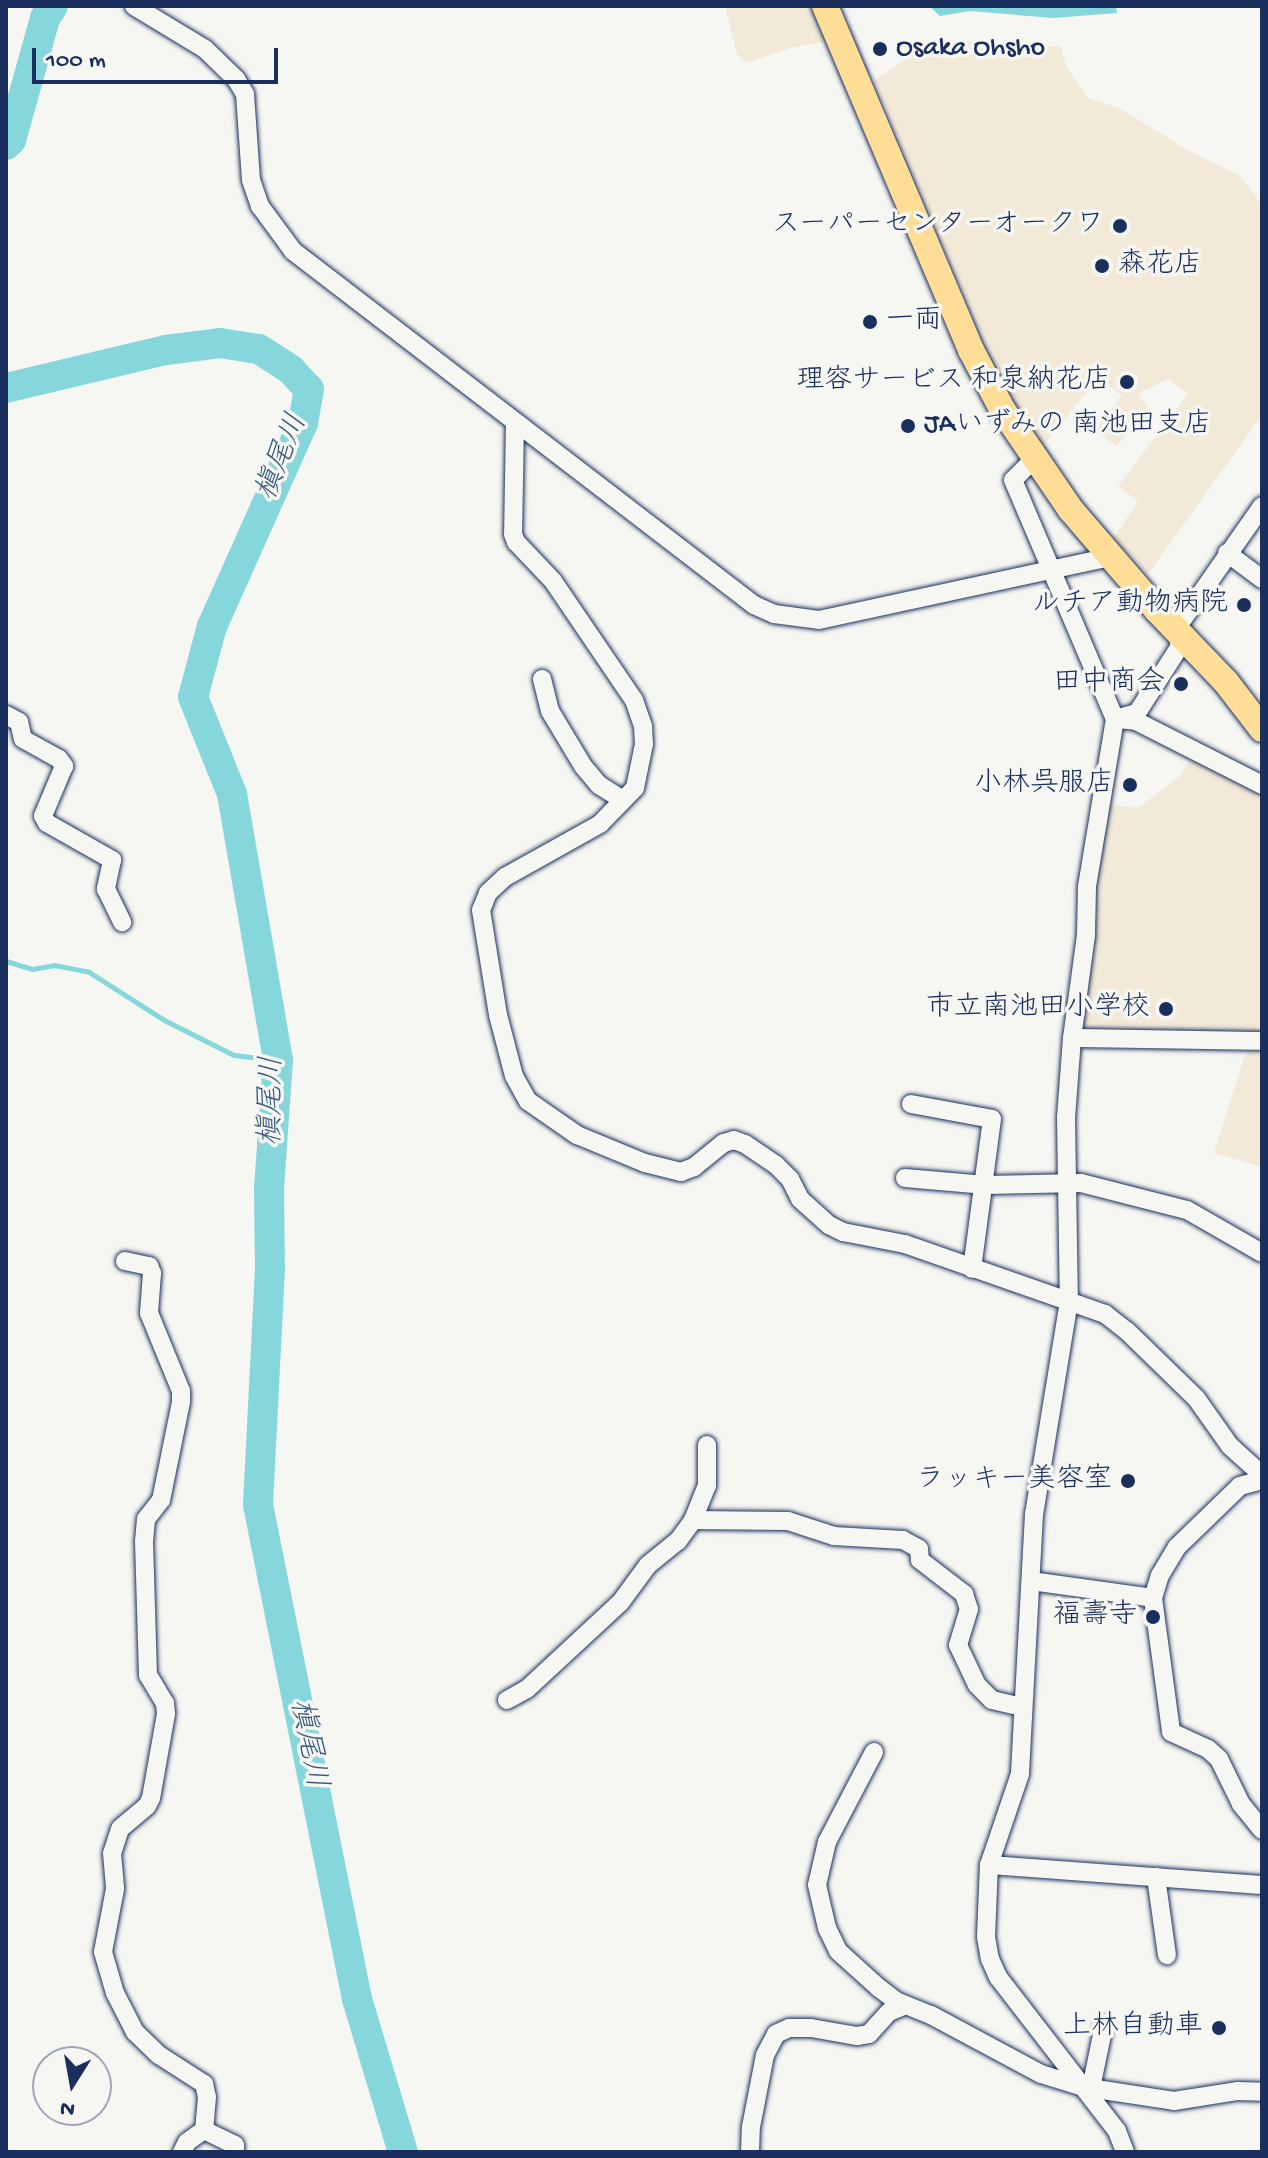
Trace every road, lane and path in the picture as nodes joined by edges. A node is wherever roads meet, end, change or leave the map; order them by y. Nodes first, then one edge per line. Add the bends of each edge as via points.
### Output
1 (134, 6) edge
2 (825, 6) edge
3 (515, 423) junction
4 (1033, 460) junction
5 (1262, 506) edge
6 (1227, 553) junction
7 (1110, 557) junction
8 (1054, 571) junction
9 (1262, 579) edge
10 (1176, 629) junction
11 (542, 679) dead end
12 (6, 715) edge
13 (1115, 719) junction
14 (1262, 729) edge
15 (1262, 785) edge
16 (623, 800) junction
17 (122, 922) dead end
18 (1072, 1038) junction
19 (1262, 1041) edge
20 (911, 1104) dead end
21 (905, 1178) dead end
22 (1066, 1183) junction
23 (986, 1185) junction
24 (1262, 1253) edge
25 (125, 1261) dead end
26 (972, 1269) junction
27 (1069, 1301) junction
28 (707, 1445) dead end
29 (1262, 1477) edge
30 (693, 1520) junction
31 (1031, 1581) junction
32 (1153, 1598) junction
33 (507, 1700) dead end
34 (1023, 1707) junction
35 (874, 1752) dead end
36 (1262, 1830) edge
37 (989, 1865) junction
38 (1156, 1877) junction
39 (1262, 1885) edge
40 (1167, 1955) dead end
41 (906, 2005) junction
42 (1104, 2025) dead end
43 (1087, 2088) junction
44 (1262, 2092) edge
45 (204, 2130) junction
46 (182, 2152) edge
47 (235, 2152) edge
48 (750, 2152) edge
49 (1125, 2152) edge

1 - 3 street via 205,49 236,79 245,94 251,180 260,206 293,251
2 - 4 highway via 971,350
3 - 8 street via 732,590 774,614 819,620
3 - 16 street via 516,542 553,581 634,700 643,726 639,774
4 - 7 highway
4 - 8 street via 1013,480
5 - 6 street
6 - 9 street
6 - 10 street
7 - 8 street
7 - 10 highway
8 - 13 street
10 - 13 street via 1180,646 1137,713
10 - 14 highway
11 - 16 street via 550,711 583,766 599,785
12 - 17 street via 19,722 23,739 64,766 43,816 112,860 106,889
13 - 15 street via 1136,721
13 - 18 street via 1087,886
16 - 26 street via 600,824 505,877 488,893 481,910 498,1015 514,1076 528,1101 577,1135 631,1159 681,1172 724,1143 745,1144 776,1165 800,1199 829,1225 905,1244
18 - 19 street
18 - 22 street
20 - 23 street via 992,1119
21 - 23 street
22 - 23 street
22 - 24 street via 1187,1210
22 - 27 street
23 - 26 street
25 - 45 street via 149,1266 152,1273 149,1313 181,1402 161,1500 146,1519 144,1541 148,1675 166,1714 151,1798 120,1829 112,1853 115,1889 103,1952 115,1993 135,2032 204,2084
26 - 27 street
27 - 29 street via 1105,1314 1127,1331 1196,1398 1230,1446
27 - 31 street via 1045,1429
28 - 30 street via 707,1486
29 - 32 street via 1240,1486 1177,1547
30 - 33 street via 678,1541 648,1565 620,1603 527,1689
30 - 34 street via 788,1521 834,1536 903,1540 919,1549 920,1560 964,1594 969,1609 958,1645 977,1685 992,1700
31 - 32 street
31 - 34 street
32 - 36 street via 1171,1732 1219,1759 1241,1804
34 - 37 street via 1020,1774
35 - 41 street via 827,1842 817,1885 838,1951
37 - 38 street
37 - 43 street via 990,1959 998,1977
38 - 39 street
38 - 40 street
41 - 43 street via 1041,2074
41 - 48 street via 889,2012 869,2034 811,2028 776,2034 765,2055
42 - 43 street
43 - 44 street via 1174,2101
43 - 49 street
45 - 46 street
45 - 47 street via 235,2145

